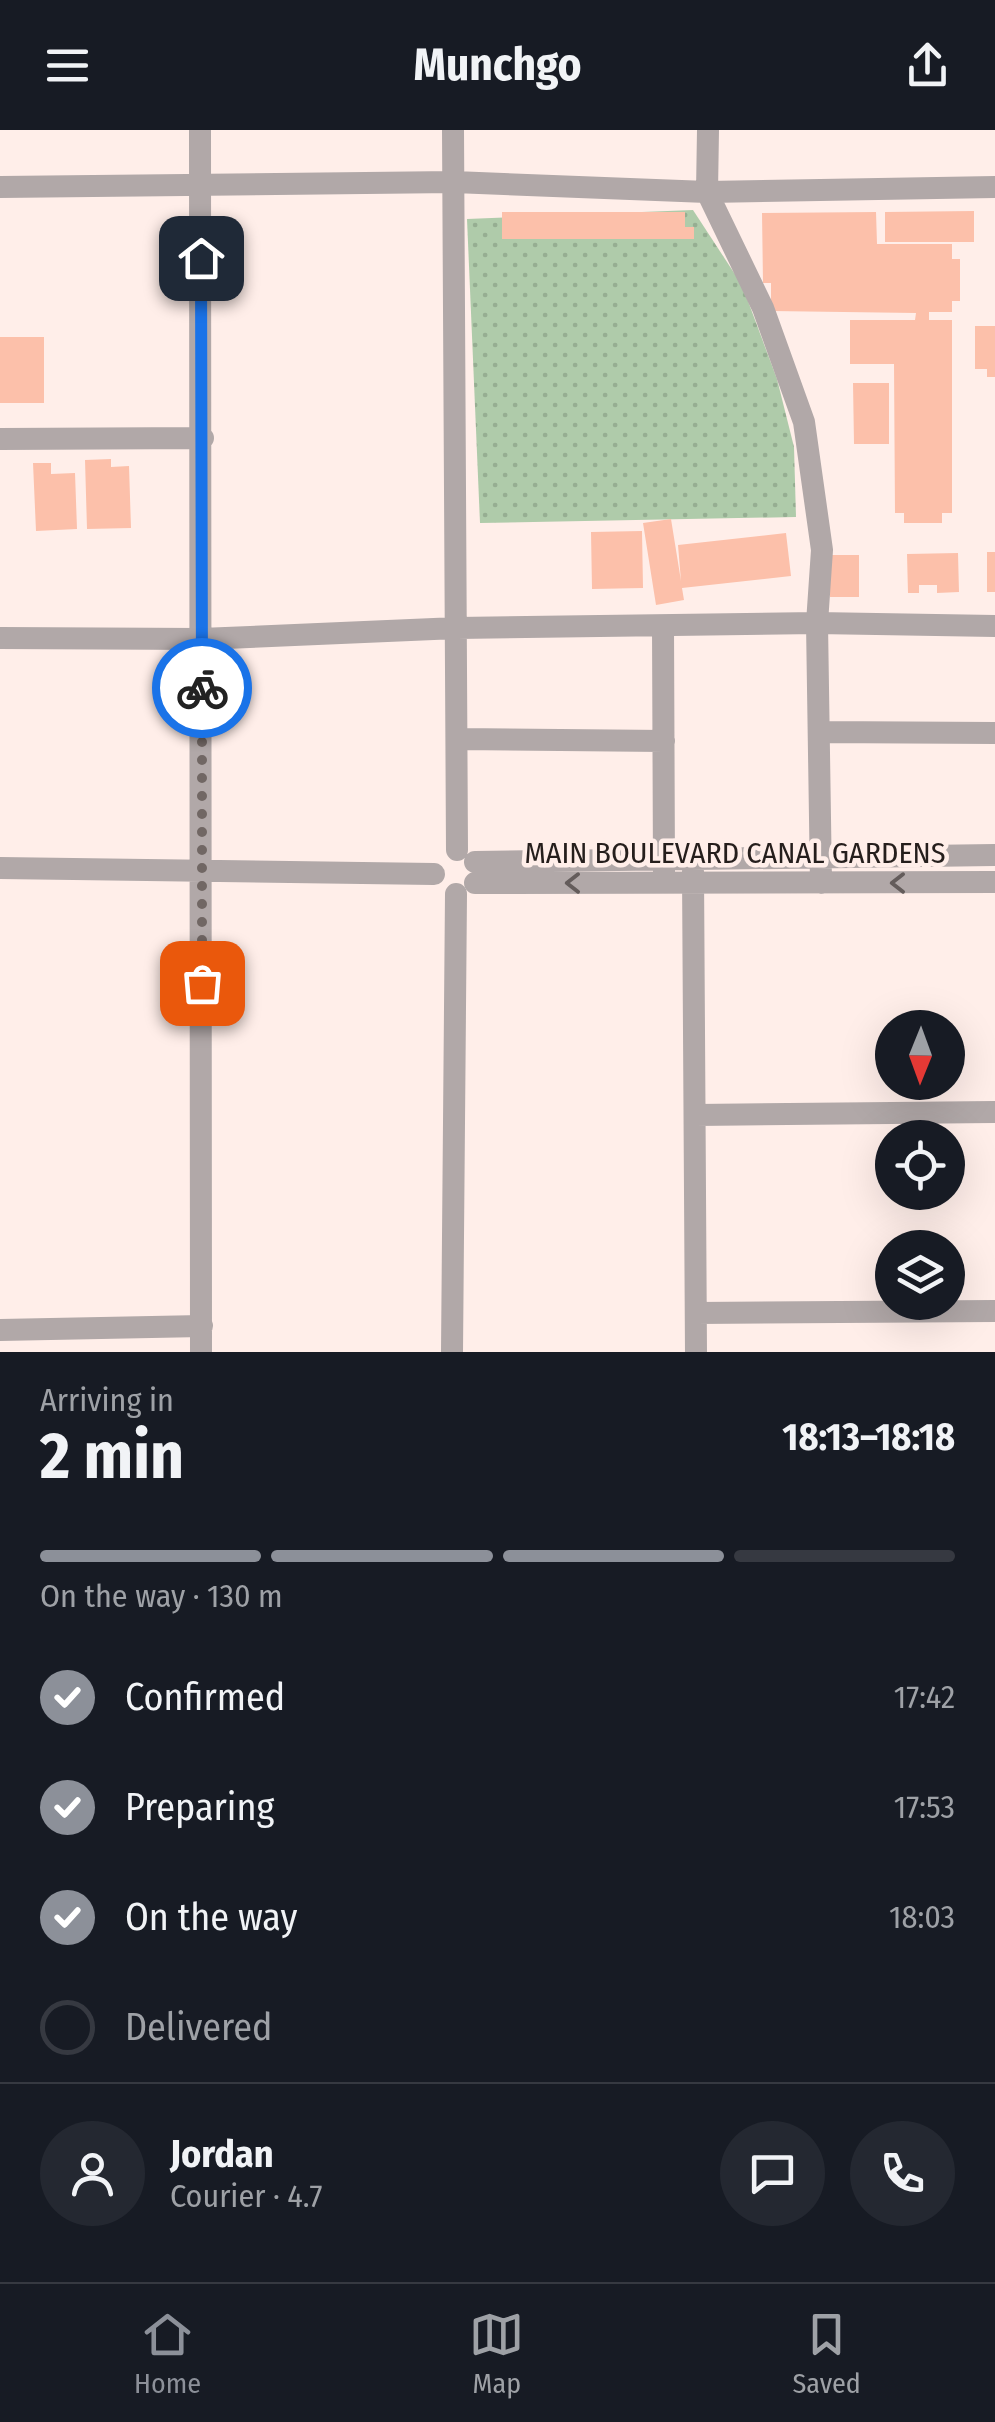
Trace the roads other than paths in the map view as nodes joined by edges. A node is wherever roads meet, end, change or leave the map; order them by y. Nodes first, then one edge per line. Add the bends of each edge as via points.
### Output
1 (200, 130) edge
2 (454, 130) edge
3 (708, 130) edge
4 (454, 182) junction
5 (995, 186) edge
6 (0, 187) edge
7 (200, 187) junction
8 (707, 192) junction
9 (203, 438) junction
10 (0, 439) edge
11 (818, 623) junction
12 (663, 626) junction
13 (995, 626) edge
14 (457, 628) junction
15 (0, 638) edge
16 (201, 639) junction
17 (819, 732) junction
18 (995, 733) edge
19 (458, 738) junction
20 (664, 742) junction
21 (995, 854) edge
22 (821, 857) junction
23 (693, 858) junction
24 (0, 868) edge
25 (202, 868) junction
26 (664, 870) junction
27 (466, 872) junction
28 (434, 874) junction
29 (995, 882) edge
30 (694, 883) junction
31 (821, 883) junction
32 (995, 1112) edge
33 (696, 1115) junction
34 (995, 1310) edge
35 (696, 1314) junction
36 (202, 1326) junction
37 (0, 1330) edge
38 (201, 1352) edge
39 (452, 1352) edge
40 (696, 1352) edge

1 - 7 street
2 - 4 street
3 - 8 street
4 - 7 street
4 - 8 street
4 - 14 street
5 - 8 street
6 - 7 street
7 - 9 street
8 - 11 street via 763,308 804,422 822,550
9 - 10 street
9 - 16 street
11 - 12 street
11 - 13 street
11 - 17 street
12 - 14 street
12 - 20 street
14 - 16 street
14 - 19 street
15 - 16 street
16 - 25 street
17 - 18 street
17 - 22 street
19 - 20 street
19 - 27 street
20 - 26 street
21 - 22 street
22 - 23 street
22 - 31 street
23 - 26 street
23 - 30 street
24 - 25 street
25 - 28 street
25 - 36 street
26 - 27 street, MAIN BOULEVARD CANAL GARDENS
26 - 30 street, MAIN BOULEVARD CANAL GARDENS
27 - 28 street via 441,888
27 - 28 street via 442,856
27 - 39 street
29 -> 31 street, MAIN BOULEVARD CANAL GARDENS
30 - 31 street, MAIN BOULEVARD CANAL GARDENS
30 - 33 street
32 - 33 street
33 - 35 street
34 - 35 street
35 - 40 street
36 - 37 street
36 - 38 street

